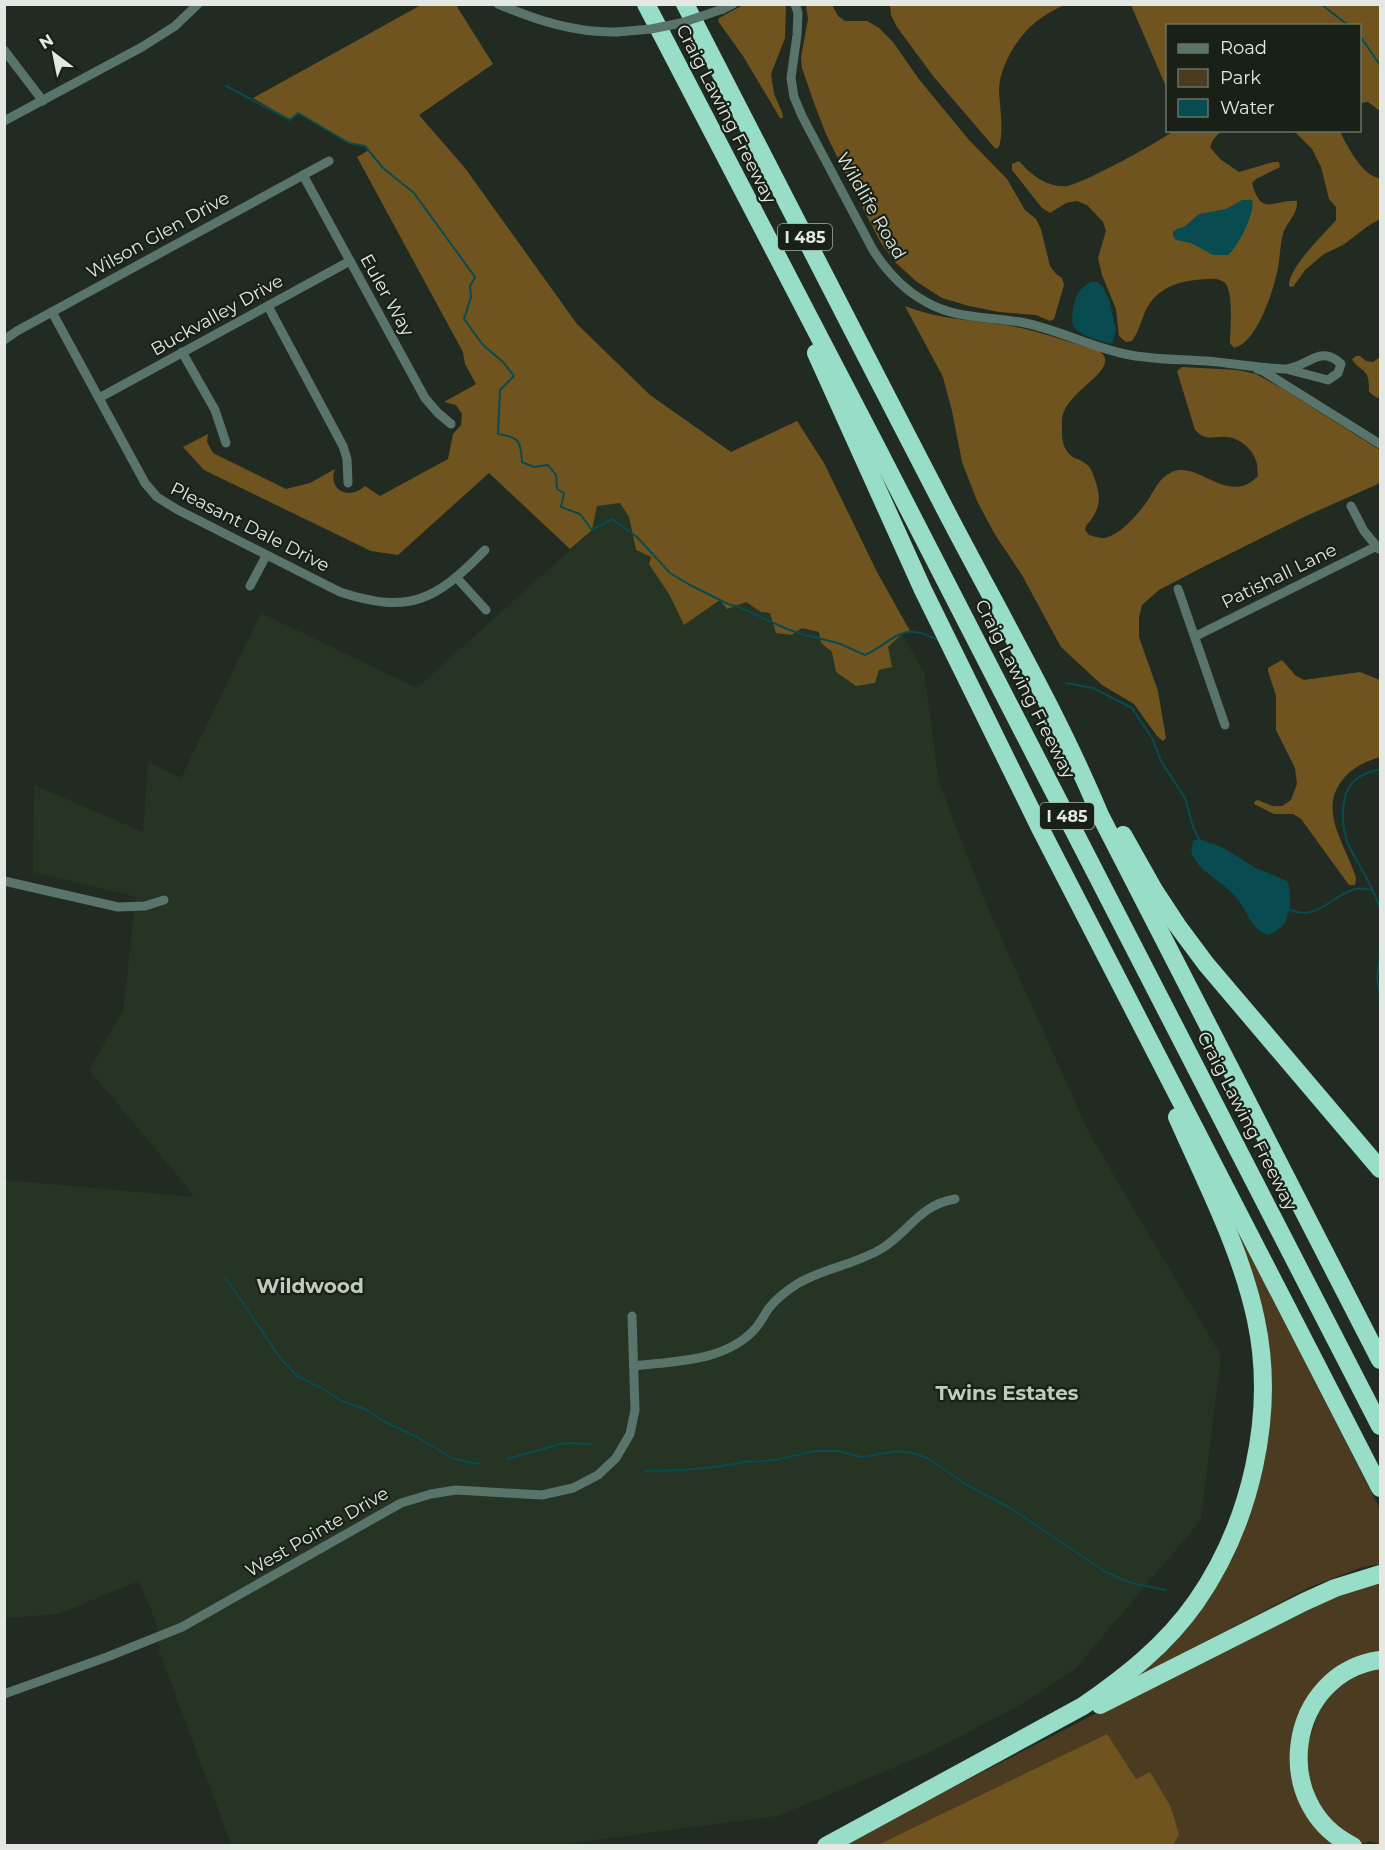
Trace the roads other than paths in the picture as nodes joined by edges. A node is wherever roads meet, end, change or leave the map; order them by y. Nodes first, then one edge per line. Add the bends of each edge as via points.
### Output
1 (198, 4) edge
2 (498, 4) edge
3 (646, 4) edge
4 (685, 4) edge
5 (733, 4) edge
6 (795, 4) edge
7 (4, 50) edge
8 (43, 101) junction
9 (4, 121) edge
10 (329, 161) dead end
11 (303, 175) junction
12 (750, 207) junction
13 (350, 261) junction
14 (268, 306) junction
15 (52, 312) junction
16 (4, 340) edge
17 (182, 352) junction
18 (1246, 365) junction
19 (1286, 369) junction
20 (99, 398) junction
21 (451, 424) dead end
22 (226, 443) dead end
23 (1380, 444) edge
24 (348, 483) dead end
25 (1351, 506) dead end
26 (1378, 549) edge
27 (485, 550) dead end
28 (266, 556) junction
29 (457, 578) junction
30 (250, 586) dead end
31 (1178, 589) dead end
32 (486, 610) dead end
33 (1196, 636) junction
34 (1225, 725) dead end
35 (1079, 765) junction
36 (4, 881) edge
37 (164, 900) dead end
38 (1127, 996) junction
39 (1380, 1169) edge
40 (1285, 1173) junction
41 (955, 1199) dead end
42 (632, 1317) dead end
43 (1380, 1338) edge
44 (1380, 1360) edge
45 (634, 1366) junction
46 (1380, 1426) edge
47 (1380, 1488) edge
48 (1380, 1574) edge
49 (1380, 1660) edge
50 (4, 1694) edge
51 (863, 1826) junction
52 (825, 1845) edge
53 (1353, 1845) edge

1 - 8 street via 160,37
2 - 5 street, bridge via 552,25 617,32 681,23
3 - 12 highway, Craig Lawing Freeway / I 485
4 - 35 highway, Craig Lawing Freeway / I 485
6 - 18 street, Wildlife Road via 798,13 791,78 794,97 873,250 903,286 942,310 965,317 1029,324 1124,354
7 - 8 street
8 - 9 street
10 - 11 street, Wilson Glen Drive
11 - 13 street, Euler Way
11 - 15 street, Wilson Glen Drive
12 - 38 highway via 923,590
12 - 46 highway, Craig Lawing Freeway / I 485
13 - 14 street, Buckvalley Drive
13 - 21 street, Euler Way via 425,398
14 - 17 street, Buckvalley Drive
14 - 24 street via 343,446
15 - 16 street, Wilson Glen Drive
15 - 20 street, Pleasant Dale Drive
17 - 20 street, Buckvalley Drive
17 - 22 street via 215,410
18 - 19 street, Wildlife Road
18 - 23 street via 1263,371
19 - 19 street, Wildlife Road via 1326,355 1341,364 1338,373 1328,380
20 - 28 street, Pleasant Dale Drive via 145,483 157,497
25 - 26 street
26 - 33 street, Patishall Lane
27 - 29 street, Pleasant Dale Drive
28 - 29 street, Pleasant Dale Drive via 340,592 387,603 420,598
28 - 30 street
29 - 32 street
31 - 33 street
33 - 34 street
35 - 39 highway via 1177,926
35 - 40 highway, Craig Lawing Freeway / I 485 via 1100,815
36 - 37 street via 118,908
38 - 47 highway
38 - 51 highway via 1145,1046 1241,1264 1257,1322 1262,1377 1260,1438 1239,1518 1195,1603 1139,1665 1083,1706
40 - 43 highway
40 - 44 highway, Craig Lawing Freeway / I 485
41 - 45 street via 932,1207 865,1258 819,1272 788,1290 754,1330 732,1347 710,1356
42 - 45 street, West Pointe Drive
45 - 50 street, West Pointe Drive via 635,1410 630,1434 616,1458 598,1475 573,1488 542,1495 456,1490 401,1503 182,1627
48 - 51 highway via 1294,1606
49 - 53 highway via 1346,1672 1322,1692 1304,1724 1298,1752 1300,1779 1309,1804 1326,1827
51 - 52 highway

